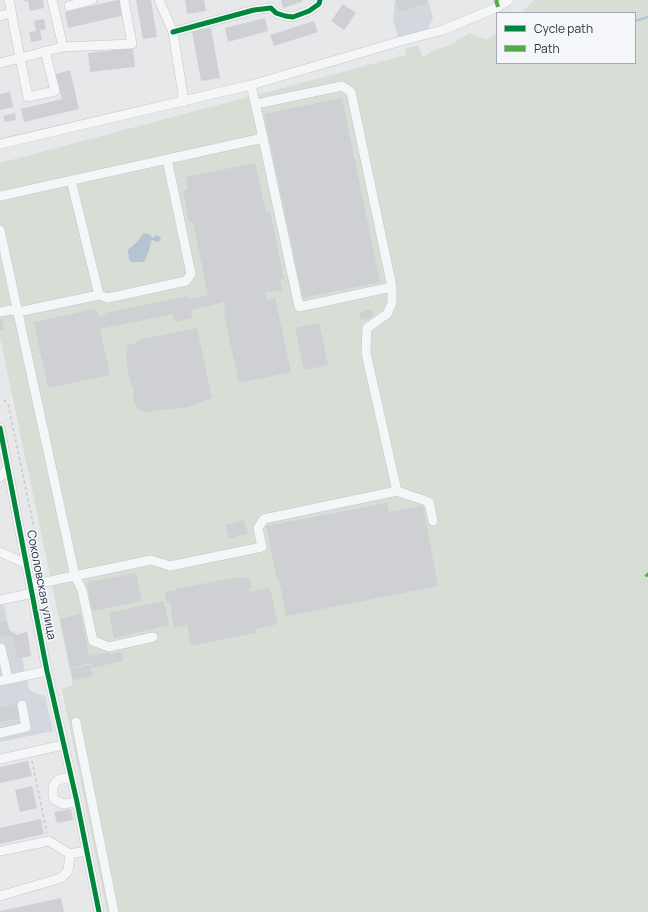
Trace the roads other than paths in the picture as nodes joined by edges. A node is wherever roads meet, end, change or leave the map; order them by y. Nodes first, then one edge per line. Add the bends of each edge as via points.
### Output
1 (9, 0) edge
2 (52, 0) edge
3 (92, 0) edge
4 (124, 0) edge
5 (159, 0) edge
6 (320, 0) edge
7 (508, 0) edge
8 (68, 3) edge
9 (271, 4) edge
10 (54, 10) junction
11 (11, 13) junction
12 (0, 16) edge
13 (173, 32) junction
14 (63, 47) junction
15 (45, 51) junction
16 (20, 58) junction
17 (0, 63) edge
18 (251, 85) junction
19 (184, 102) junction
20 (256, 104) junction
21 (264, 138) junction
22 (0, 144) edge
23 (167, 159) junction
24 (71, 180) junction
25 (0, 196) edge
26 (0, 230) edge
27 (392, 287) junction
28 (99, 295) junction
29 (0, 312) edge
30 (18, 312) junction
31 (0, 428) edge
32 (8, 468) junction
33 (0, 477) edge
34 (397, 491) junction
35 (434, 521) dead end
36 (0, 552) edge
37 (27, 564) junction
38 (75, 576) junction
39 (32, 589) junction
40 (0, 600) edge
41 (153, 637) dead end
42 (0, 648) edge
43 (47, 671) junction
44 (4, 680) edge
45 (22, 705) dead end
46 (76, 722) dead end
47 (0, 733) edge
48 (63, 745) junction
49 (0, 759) edge
50 (71, 777) junction
51 (77, 802) junction
52 (0, 851) edge
53 (86, 851) junction
54 (70, 854) junction
55 (0, 896) edge
56 (98, 912) edge
57 (114, 912) edge

1 - 11 street
2 - 10 street
3 - 8 street
4 - 14 street via 132,44
5 - 13 street
6 - 9 street via 309,11 293,17 276,13
7 - 18 street via 498,7 443,30
8 - 10 street
9 - 13 street
10 - 14 street
11 - 12 street
11 - 16 street
13 - 19 street
14 - 15 street
15 - 16 street
15 - 16 street via 55,91 28,97
16 - 17 street
18 - 19 street
18 - 20 street
19 - 22 street
20 - 21 street
20 - 27 street via 342,86 351,92
21 - 23 street
21 - 27 street via 299,307
23 - 24 street
23 - 28 street via 191,274 186,281 108,298
24 - 25 street
24 - 28 street
26 - 30 street
27 - 34 street via 392,303 387,314 367,328 366,353
28 - 30 street
29 - 30 street
30 - 38 street
31 - 32 street, Соколовская улица
32 - 33 street
32 - 37 street, Соколовская улица
34 - 35 street via 429,502
34 - 38 street via 264,519 258,528 262,547 170,566 150,560
36 - 37 street
37 - 39 street, Соколовская улица
38 - 39 street
38 - 41 street via 82,590 93,641 109,646
39 - 40 street
39 - 43 street, Соколовская улица
42 - 44 street
43 - 44 street
43 - 48 street, Соколовская улица
45 - 47 street via 26,728
46 - 57 street
48 - 49 street
48 - 50 street, Соколовская улица
50 - 51 street, Соколовская улица
50 - 51 street via 58,780 53,788 53,796 59,803
51 - 53 street, Соколовская улица
52 - 54 street via 49,841
53 - 54 street
53 - 56 street, Соколовская улица
54 - 55 street via 68,871 60,878

